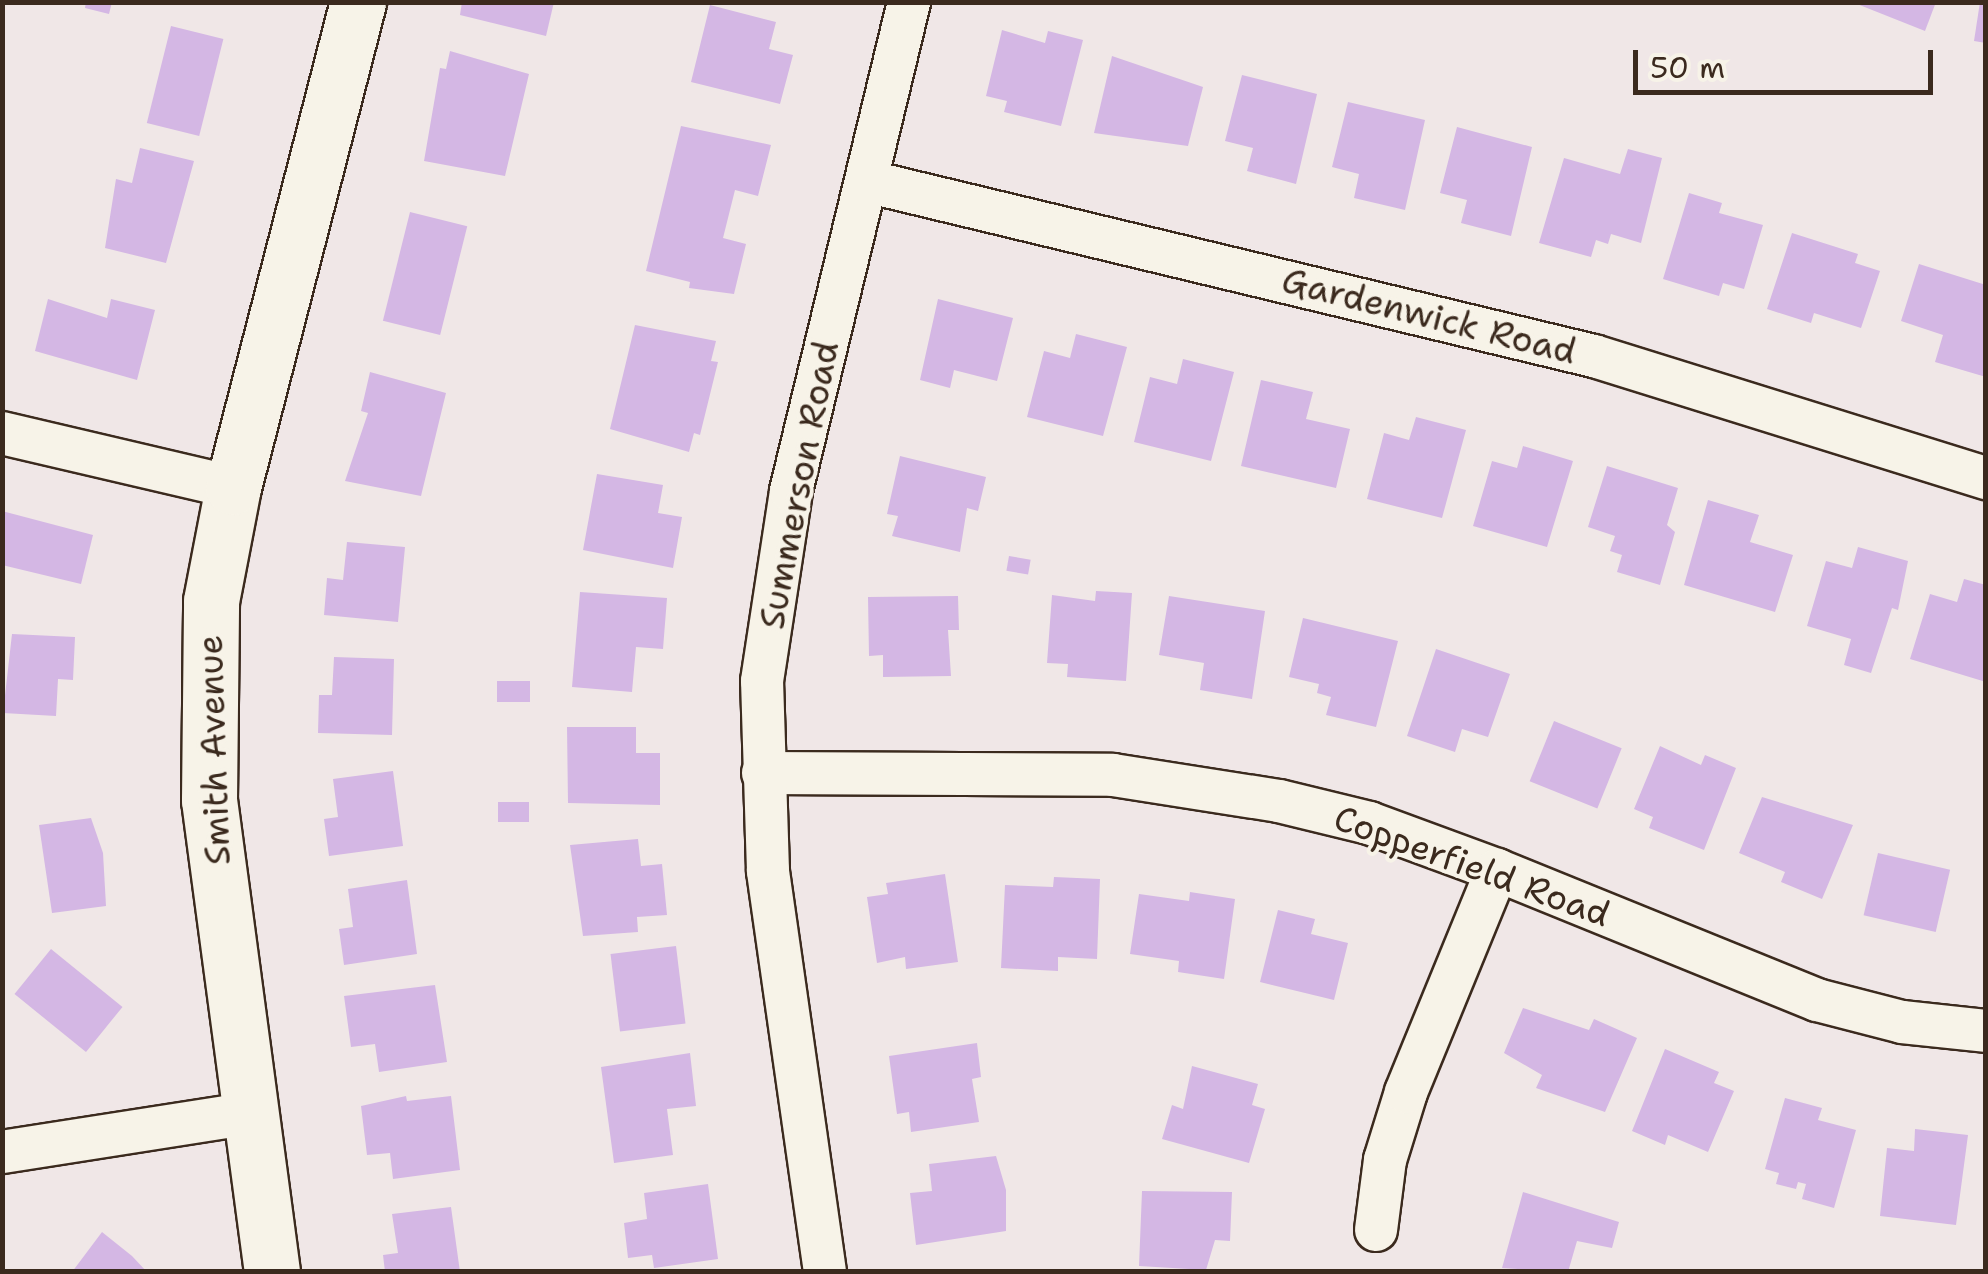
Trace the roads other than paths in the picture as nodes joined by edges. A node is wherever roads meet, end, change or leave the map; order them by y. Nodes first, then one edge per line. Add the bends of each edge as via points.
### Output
1 (358, 2) edge
2 (909, 2) edge
3 (866, 181) junction
4 (2, 432) edge
5 (1986, 478) edge
6 (233, 488) junction
7 (763, 773) junction
8 (1498, 870) junction
9 (1986, 1032) edge
10 (250, 1112) junction
11 (2, 1152) edge
12 (1376, 1230) dead end
13 (272, 1272) edge
14 (825, 1272) edge

1 - 6 main road, Smith Avenue
2 - 3 street, Summerson Road
3 - 5 street, Gardenwick Road via 1594,356
3 - 7 street, Summerson Road via 773,576 762,681
4 - 6 street
6 - 10 main road, Smith Avenue via 211,601 208,766
7 - 8 street, Copperfield Road via 1113,775 1351,818
7 - 14 street, Summerson Road via 768,871
8 - 9 street, Copperfield Road via 1816,1000 1902,1022
8 - 12 street via 1406,1092 1385,1160
10 - 11 street
10 - 13 main road, Smith Avenue

